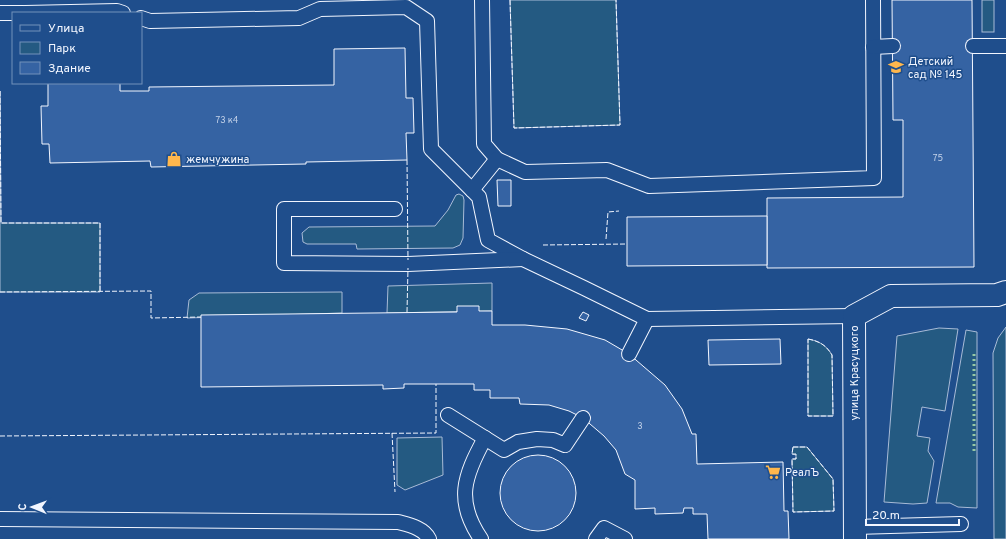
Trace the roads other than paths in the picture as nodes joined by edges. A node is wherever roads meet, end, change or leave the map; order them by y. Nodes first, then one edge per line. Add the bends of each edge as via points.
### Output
1 (482, 0) edge
2 (873, 0) edge
3 (70, 12) edge
4 (120, 12) edge
5 (0, 13) edge
6 (12, 13) edge
7 (142, 18) edge
8 (893, 46) dead end
9 (973, 46) dead end
10 (1006, 46) edge
11 (873, 47) junction
12 (497, 159) junction
13 (472, 190) junction
14 (395, 210) dead end
15 (523, 259) junction
16 (1006, 292) edge
17 (854, 316) junction
18 (647, 319) junction
19 (628, 354) dead end
20 (448, 415) dead end
21 (583, 418) dead end
22 (485, 438) junction
23 (0, 519) edge
24 (961, 524) dead end
25 (855, 533) edge
26 (429, 539) edge
27 (481, 539) edge
28 (596, 539) edge
29 (625, 539) edge

1 - 12 lane via 484,144
2 - 11 lane
3 - 4 lane
5 - 6 lane
7 - 13 lane via 150,21 299,18 320,9 406,7 427,21 431,149
8 - 11 lane
9 - 10 lane
11 - 12 lane via 874,178 649,186 607,170 525,172
12 - 13 lane
13 - 15 lane via 479,197 488,240
14 - 15 lane via 284,209 284,263 408,264
15 - 18 lane
16 - 17 street, улица Красуцкого via 997,295 891,296
17 - 18 lane
17 - 25 street, улица Красуцкого
18 - 19 lane
20 - 22 lane
21 - 22 lane via 565,445 553,440 537,439 518,442 504,450
22 - 27 lane via 467,475 465,493 467,510
23 - 26 lane via 398,522 426,533
24 - 25 lane
28 - 29 lane via 604,528

